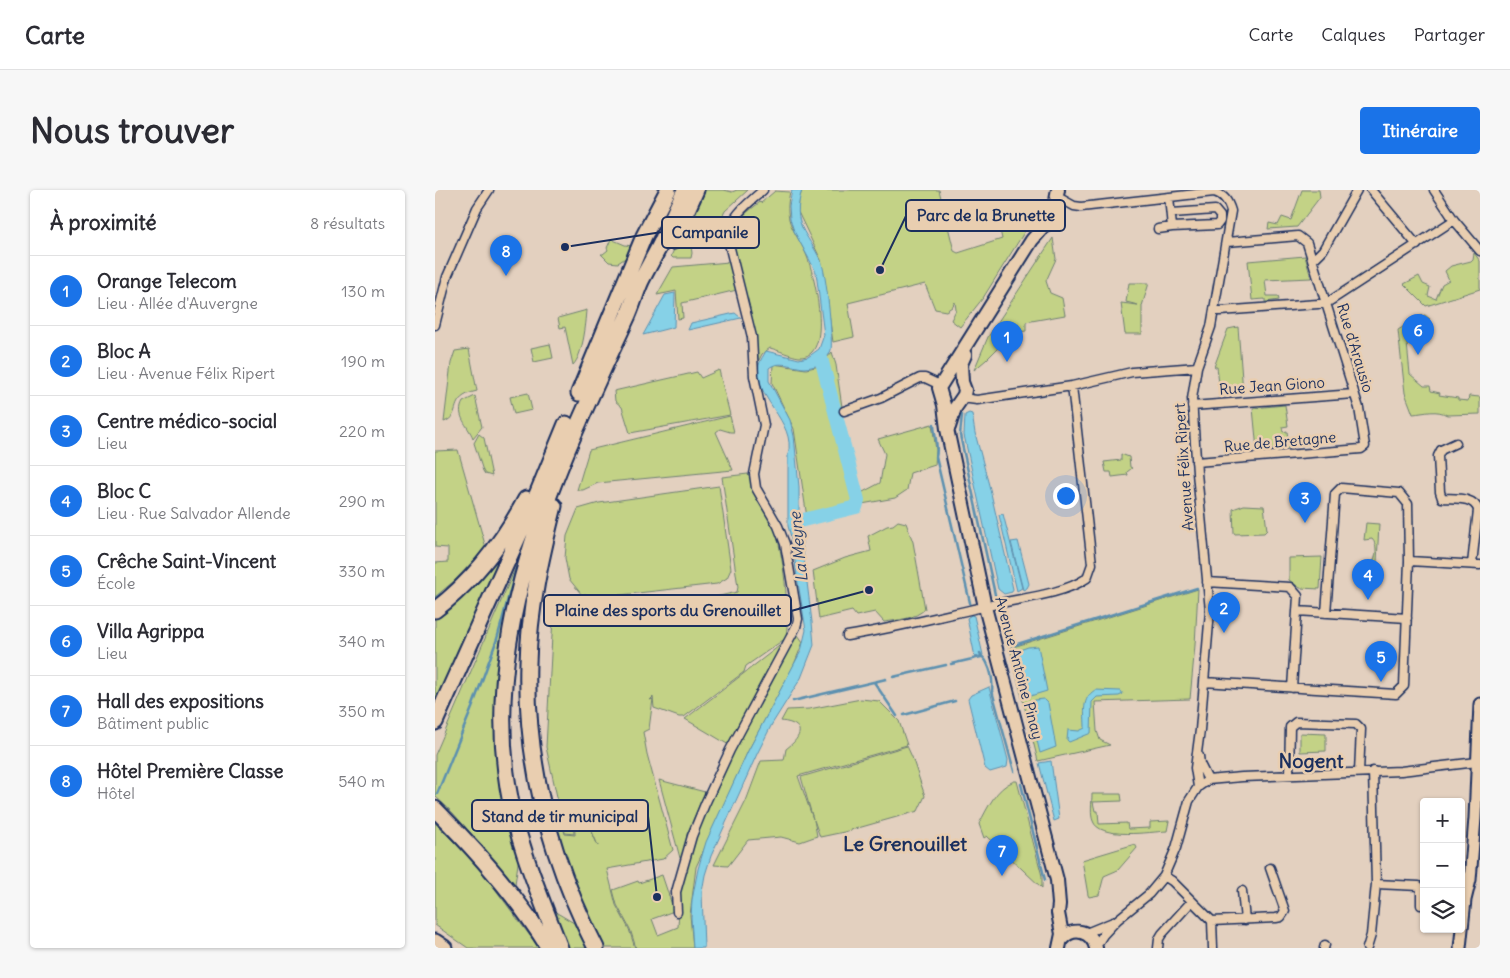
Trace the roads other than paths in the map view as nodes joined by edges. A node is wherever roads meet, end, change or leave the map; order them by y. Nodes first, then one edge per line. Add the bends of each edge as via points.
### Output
1 (489, 190) edge
2 (659, 190) edge
3 (664, 190) edge
4 (670, 190) edge
5 (677, 190) edge
6 (685, 190) edge
7 (691, 190) edge
8 (696, 190) edge
9 (763, 190) edge
10 (1231, 190) edge
11 (1357, 190) edge
12 (1371, 190) edge
13 (1434, 190) edge
14 (1057, 193) edge
15 (1169, 197) junction
16 (1225, 198) junction
17 (1172, 213) junction
18 (1454, 220) junction
19 (1172, 227) junction
20 (1158, 229) dead end
21 (644, 236) junction
22 (1227, 242) junction
23 (1417, 245) junction
24 (1480, 251) edge
25 (1313, 260) junction
26 (641, 282) junction
27 (1326, 302) junction
28 (1214, 310) junction
29 (628, 313) junction
30 (435, 324) edge
31 (965, 348) junction
32 (1197, 367) junction
33 (943, 382) junction
34 (1072, 386) junction
35 (962, 392) junction
36 (1354, 394) junction
37 (984, 398) junction
38 (943, 399) junction
39 (1192, 406) junction
40 (844, 410) dead end
41 (570, 428) junction
42 (949, 440) junction
43 (1455, 443) dead end
44 (569, 444) junction
45 (1365, 446) joint
46 (1196, 462) junction
47 (1409, 561) junction
48 (1476, 564) edge
49 (1207, 582) junction
50 (985, 607) junction
51 (435, 610) edge
52 (1297, 611) junction
53 (1326, 613) junction
54 (1407, 618) junction
55 (847, 636) dead end
56 (1204, 682) junction
57 (1292, 688) junction
58 (1480, 704) edge
59 (435, 722) edge
60 (435, 734) edge
61 (1198, 749) junction
62 (1477, 759) junction
63 (1359, 772) junction
64 (1373, 772) junction
65 (1289, 775) junction
66 (1208, 780) junction
67 (1198, 787) junction
68 (435, 809) edge
69 (1269, 868) dead end
70 (1164, 876) junction
71 (1376, 884) junction
72 (1420, 888) edge
73 (1243, 891) dead end
74 (1192, 901) junction
75 (1059, 904) junction
76 (677, 912) dead end
77 (1117, 920) junction
78 (1245, 920) junction
79 (1212, 921) junction
80 (1082, 932) junction
81 (435, 942) edge
82 (1061, 944) edge
83 (1096, 947) edge
84 (444, 948) edge
85 (549, 948) edge
86 (560, 948) edge
87 (596, 948) edge
88 (1158, 948) edge
89 (1213, 948) edge
90 (1367, 948) edge
91 (1460, 948) edge

1 - 30 street via 477,208 447,277
2 - 21 highway via 643,226
3 - 21 highway
4 - 21 highway
4 - 26 highway via 649,243
5 - 26 highway
6 - 26 highway
7 - 26 highway via 664,248
8 - 29 highway via 655,274
9 - 76 street via 736,215 729,230 729,244 752,337 754,376 764,425 754,474 756,488 785,544 797,612 796,627 705,804 692,836 677,892
10 - 16 street
11 - 25 street via 1323,250
12 - 23 street
13 - 18 street
14 - 15 street via 1074,206 1081,207
14 - 31 main road, Avenue Antoine Pinay via 1056,205 1046,224
15 - 16 street via 1214,192
15 - 17 street
16 - 22 street, Avenue Félix Ripert via 1231,210
17 - 19 street
17 - 19 street via 1215,210 1220,221 1217,225
18 - 23 street
18 - 24 street
19 - 20 street
21 - 41 highway
22 - 25 street, Rue d'Arausio via 1298,236 1305,240
22 - 28 street, Avenue Félix Ripert
23 - 27 street
25 - 27 street, Rue d'Arausio
26 - 29 highway
27 - 28 street
27 - 36 street, Rue d'Arausio
28 - 32 street, Avenue Félix Ripert
29 - 41 highway
31 - 33 main road, Avenue Antoine Pinay
31 - 35 main road, Avenue Antoine Pinay via 961,364
32 - 34 street via 1132,372
32 - 39 street, Avenue Félix Ripert
33 - 35 main road via 956,378
33 - 38 main road, Avenue Antoine Pinay via 939,392
33 - 40 street via 920,378 881,398
34 - 37 street
34 - 50 street via 1092,564 1090,574 1083,581 1060,589
35 - 37 street
35 - 37 street via 971,400
35 - 38 main road via 951,403
35 - 42 main road, Avenue Antoine Pinay via 951,417
36 - 39 street, Rue Jean Giono
36 - 45 street, Rue d'Arausio
38 - 42 main road, Avenue Antoine Pinay
39 - 46 street, Avenue Félix Ripert
41 - 44 highway
41 - 51 highway via 503,535 463,584
41 - 59 highway
41 - 60 highway
42 - 50 main road, Avenue Antoine Pinay
43 - 48 street via 1441,450 1438,456 1440,492 1442,498 1471,501 1476,505
44 - 86 highway via 536,528 525,566 509,639 503,700 505,767 515,821 529,868
44 - 87 highway via 535,588 527,662 527,698 533,759 545,821 578,913
45 - 46 street, Rue de Bretagne via 1353,450
46 - 49 street, Avenue Félix Ripert
47 - 48 street
47 - 53 street via 1408,504 1399,493 1341,488 1335,494
47 - 54 street
49 - 52 street via 1289,587 1298,596
49 - 56 street, Avenue Félix Ripert via 1210,611
50 - 55 street
50 - 75 main road, Avenue Antoine Pinay via 1057,880
52 - 53 street
52 - 57 street
53 - 54 street
54 - 57 street via 1404,686 1396,694
56 - 57 street
56 - 61 street, Avenue Félix Ripert
58 - 62 main road
61 - 66 street, Avenue Félix Ripert via 1200,764
61 - 67 street, Avenue Félix Ripert via 1195,768
62 - 64 street via 1429,768
62 - 91 main road via 1470,880
63 - 64 street
63 - 65 street
63 - 65 street via 1361,729 1356,724 1296,722 1290,727
64 - 71 street
65 - 66 street
66 - 67 street
67 - 70 street via 1189,801 1176,848
68 - 85 highway via 498,876
69 - 78 street via 1285,911 1277,918
70 - 74 street
70 - 77 street via 1149,894
71 - 72 street
71 - 90 street
73 - 78 street
74 - 79 street
74 - 88 street via 1162,934
75 - 80 main road, Avenue Antoine Pinay
75 - 82 main road, Avenue Antoine Pinay
77 - 80 street
77 - 83 street
78 - 79 street
79 - 89 street
80 - 82 main road, Avenue Antoine Pinay via 1069,933
80 - 83 main road, Avenue Antoine Pinay via 1091,936
81 - 84 highway

